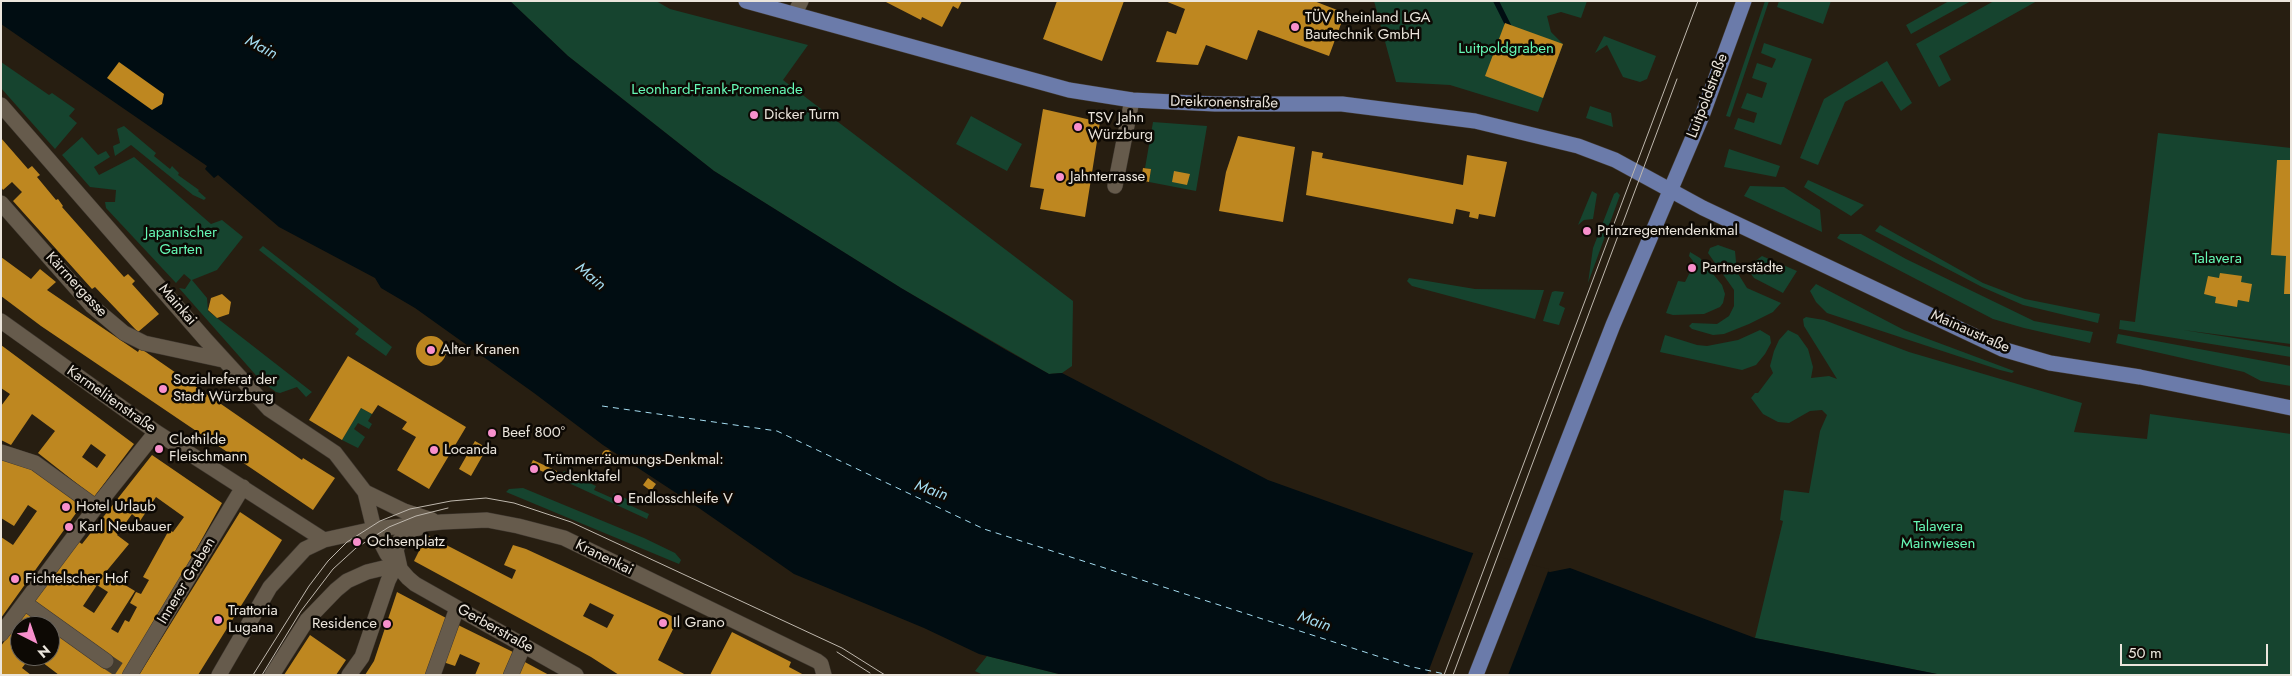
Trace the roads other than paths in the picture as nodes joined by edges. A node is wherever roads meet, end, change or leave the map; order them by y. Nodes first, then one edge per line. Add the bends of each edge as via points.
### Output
1 (746, 1) edge
2 (1744, 1) edge
3 (798, 7) edge
4 (1132, 100) junction
5 (1, 105) edge
6 (1115, 186) dead end
7 (1671, 190) junction
8 (1, 203) edge
9 (1, 321) edge
10 (223, 360) junction
11 (2291, 408) edge
12 (156, 432) junction
13 (1, 452) edge
14 (243, 488) junction
15 (365, 492) junction
16 (96, 507) junction
17 (442, 522) junction
18 (374, 529) junction
19 (324, 540) junction
20 (396, 565) junction
21 (415, 584) junction
22 (25, 603) junction
23 (457, 608) junction
24 (1, 634) edge
25 (524, 645) junction
26 (106, 661) tunnel mouth
27 (126, 674) edge
28 (219, 675) edge
29 (272, 675) edge
30 (349, 675) edge
31 (433, 675) edge
32 (511, 675) edge
33 (576, 675) edge
34 (824, 675) edge
35 (1476, 675) edge

1 - 3 main road, Dreikronenstraße
2 - 7 main road, Luitpoldstraße
3 - 4 main road, Dreikronenstraße via 1044,84
4 - 6 street
4 - 7 main road, Dreikronenstraße via 1342,104 1453,117 1578,146 1616,160
5 - 10 street, Mainkai
7 - 11 main road, Mainaustraße via 2002,349 2050,363 2140,377
7 - 35 main road, Luitpoldstraße via 1613,325
8 - 10 street, Kärrnergasse via 92,306 124,333 144,343
9 - 12 street, Karmelitenstraße
10 - 15 street, Mainkai via 269,409 335,453
12 - 14 street, Karmelitenstraße
12 - 16 street
13 - 16 street via 35,463
14 - 19 street, Karmelitenstraße
14 - 27 street, Innerer Graben
15 - 17 street, Mainkai via 404,511
15 - 18 street, Mainkai
16 - 22 street
17 - 18 street, Kranenkai
17 - 21 street, Gerberstraße via 410,530 397,546 398,564
17 - 34 street, Kranenkai via 487,520 564,538 817,661
18 - 19 street, Kranenkai
18 - 20 street, Gerberstraße
19 - 28 street, Kranenkai via 305,549 275,581
20 - 21 street, Gerberstraße
20 - 29 street via 367,572 336,590 307,620
20 - 30 street via 362,657
21 - 23 street, Gerberstraße
22 - 24 street
22 - 26 street
23 - 25 street, Gerberstraße
23 - 31 street
25 - 32 street
25 - 33 street, Gerberstraße

